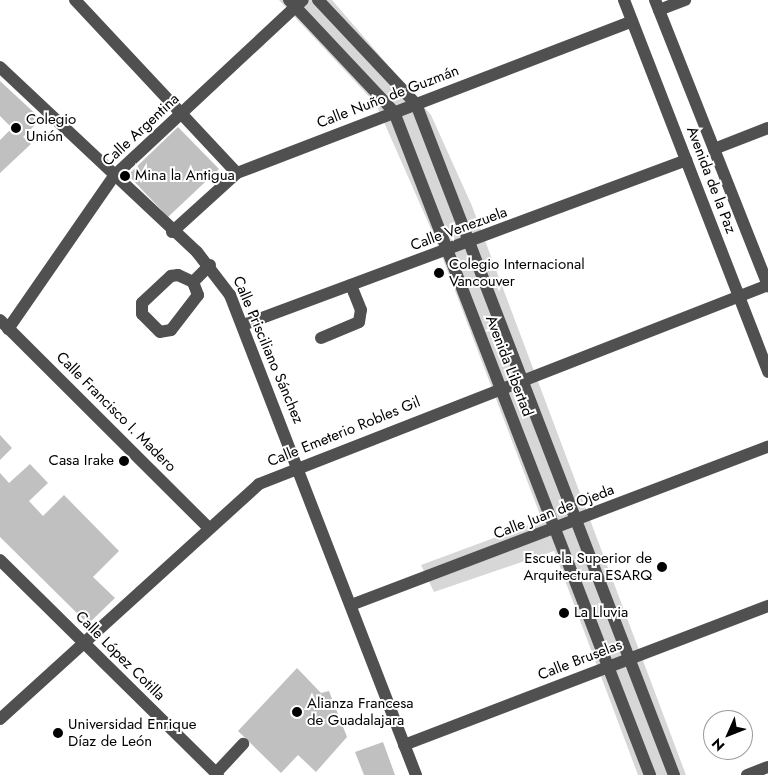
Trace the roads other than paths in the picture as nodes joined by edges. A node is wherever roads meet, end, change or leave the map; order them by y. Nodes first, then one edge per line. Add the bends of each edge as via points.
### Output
1 (75, 0) edge
2 (318, 0) edge
3 (624, 0) edge
4 (685, 0) edge
5 (296, 2) edge
6 (657, 5) edge
7 (632, 20) junction
8 (0, 67) edge
9 (416, 104) junction
10 (394, 112) junction
11 (182, 113) junction
12 (768, 128) edge
13 (714, 149) junction
14 (686, 160) junction
15 (237, 173) junction
16 (114, 176) junction
17 (172, 232) junction
18 (469, 243) junction
19 (448, 250) junction
20 (210, 265) junction
21 (193, 282) junction
22 (351, 286) junction
23 (768, 286) edge
24 (739, 296) junction
25 (4, 324) edge
26 (243, 325) junction
27 (321, 338) dead end
28 (768, 372) edge
29 (522, 380) junction
30 (501, 389) junction
31 (768, 447) edge
32 (298, 466) junction
33 (576, 521) junction
34 (208, 527) junction
35 (555, 530) junction
36 (0, 560) edge
37 (351, 605) junction
38 (768, 606) edge
39 (83, 642) junction
40 (629, 659) junction
41 (608, 667) junction
42 (0, 719) edge
43 (243, 744) dead end
44 (404, 745) junction
45 (768, 767) edge
46 (217, 774) edge
47 (416, 775) edge
48 (650, 775) edge
49 (674, 775) edge
50 (747, 775) edge

1 - 11 street
2 - 9 street, Avenida Libertad
3 - 7 street, Avenida de la Paz
4 - 6 street
5 - 10 street, Avenida Libertad
5 - 11 street, Calle Argentina
6 - 13 street, Avenida de la Paz
7 - 9 street, Calle Nuño de Guzmán
7 - 14 street, Avenida de la Paz
8 - 16 street, Calle Prisciliano Sánchez
9 - 10 street, Calle Nuño de Guzmán
9 - 18 street, Avenida Libertad
10 - 15 street, Calle Nuño de Guzmán
10 - 19 street, Avenida Libertad
11 - 15 street
11 - 16 street, Calle Argentina
12 - 13 street
13 - 23 street, Avenida de la Paz
14 - 18 street, Calle Venezuela
14 - 24 street, Avenida de la Paz
15 - 17 street, Calle Nuño de Guzmán
16 - 17 street, Calle Prisciliano Sánchez
16 - 25 street, Calle Argentina
17 - 20 street, Calle Prisciliano Sánchez
18 - 19 street, Calle Venezuela
18 - 29 street, Avenida Libertad
19 - 22 street, Calle Venezuela
19 - 30 street, Avenida Libertad
20 - 21 street
20 - 26 street, Calle Prisciliano Sánchez
21 - 21 street via 172,276 142,304 142,314 160,332 171,330 196,301
22 - 26 street, Calle Venezuela
22 - 27 street via 360,310 359,322
23 - 24 street, Calle Emeterio Robles Gil
24 - 28 street, Avenida de la Paz
24 - 29 street, Calle Emeterio Robles Gil
25 - 34 street, Calle Francisco I. Madero
26 - 32 street, Calle Prisciliano Sánchez
29 - 30 street, Calle Emeterio Robles Gil
29 - 33 street, Avenida Libertad
30 - 32 street, Calle Emeterio Robles Gil
30 - 35 street, Avenida Libertad
31 - 33 street, Calle Juan de Ojeda
32 - 34 street, Calle Emeterio Robles Gil via 242,495
32 - 37 street, Calle Prisciliano Sánchez
33 - 35 street, Calle Juan de Ojeda
33 - 40 street, Avenida Libertad
34 - 39 street, Calle Emeterio Robles Gil
35 - 37 street, Calle Juan de Ojeda
35 - 41 street, Avenida Libertad
36 - 39 street, Calle López Cotilla
37 - 44 street, Calle Prisciliano Sánchez
38 - 40 street, Calle Bruselas
39 - 42 street, Calle Emeterio Robles Gil
39 - 46 street, Calle López Cotilla
40 - 41 street, Calle Bruselas
40 - 49 street, Avenida Libertad
41 - 44 street, Calle Bruselas
41 - 48 street, Avenida Libertad
43 - 46 street
44 - 47 street, Calle Prisciliano Sánchez
45 - 50 street

